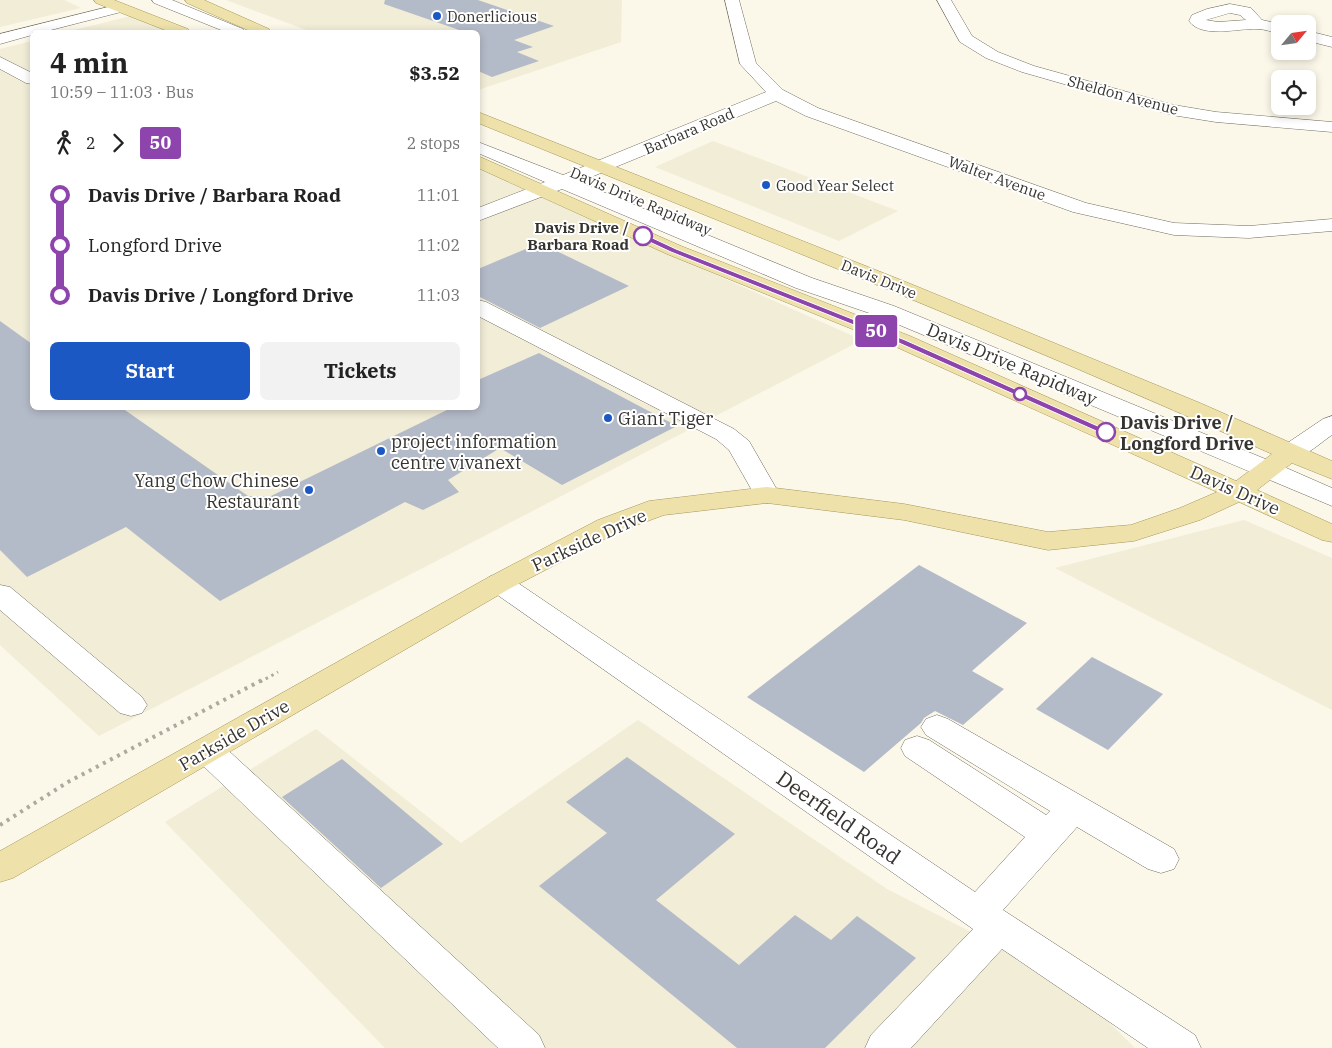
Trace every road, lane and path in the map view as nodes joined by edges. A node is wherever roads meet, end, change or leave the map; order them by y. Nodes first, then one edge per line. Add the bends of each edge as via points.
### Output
1 (101, 0) edge
2 (159, 0) edge
3 (192, 0) edge
4 (732, 0) edge
5 (944, 0) edge
6 (126, 4) edge
7 (1256, 24) junction
8 (1271, 27) edge
9 (32, 30) edge
10 (179, 30) edge
11 (203, 30) edge
12 (233, 30) edge
13 (260, 30) edge
14 (30, 31) edge
15 (1316, 38) edge
16 (0, 39) edge
17 (1332, 42) edge
18 (0, 62) edge
19 (30, 78) edge
20 (777, 94) junction
21 (480, 118) edge
22 (1332, 127) edge
23 (480, 133) edge
24 (480, 148) edge
25 (480, 162) edge
26 (589, 171) junction
27 (549, 186) junction
28 (480, 214) edge
29 (1332, 225) edge
30 (480, 308) edge
31 (886, 311) junction
32 (1332, 424) edge
33 (1289, 452) junction
34 (1266, 469) junction
35 (1332, 471) edge
36 (1239, 491) junction
37 (768, 495) junction
38 (1332, 498) edge
39 (1332, 534) edge
40 (499, 583) junction
41 (0, 594) edge
42 (131, 705) dead end
43 (207, 750) junction
44 (1073, 808) junction
45 (1049, 835) junction
46 (1161, 859) dead end
47 (0, 868) edge
48 (989, 920) junction
49 (525, 1048) edge
50 (885, 1048) edge
51 (1181, 1048) edge

1 - 6 main road
2 - 12 street
3 - 13 main road
4 - 20 street, Walter Avenue via 748,64
5 - 22 street, Sheldon Avenue via 966,39 992,55 1028,69 1172,110
6 - 9 street
6 - 10 main road
6 - 11 street
7 - 7 street via 1243,6 1219,8 1197,18 1203,24 1215,26
7 - 8 street
14 - 16 street
15 - 17 street
18 - 19 street
20 - 26 street, Barbara Road
20 - 29 street, Walter Avenue via 812,112 1080,208 1174,229 1249,232
21 - 26 main road, Davis Drive
23 - 26 street, Davis Drive Rapidway
24 - 27 street, Davis Drive Rapidway
25 - 27 main road, Davis Drive
26 - 27 street, Barbara Road
26 - 31 street, Davis Drive Rapidway
26 - 33 main road, Davis Drive via 898,287
27 - 28 street, Barbara Road
27 - 31 street, Davis Drive Rapidway
27 - 36 main road, Davis Drive via 674,250 902,341
30 - 37 street via 725,434 740,446
31 - 34 street, Davis Drive Rapidway
32 - 33 street
33 - 34 main road, Parkside Drive
33 - 35 main road, Davis Drive
34 - 36 main road, Parkside Drive
34 - 38 street, Davis Drive Rapidway
36 - 37 main road, Parkside Drive via 1216,504 1134,533 1048,541 904,512
36 - 39 main road, Davis Drive
37 - 40 main road, Parkside Drive via 659,507 608,526
40 - 43 main road, Parkside Drive
40 - 48 street, Deerfield Road
41 - 42 street
43 - 47 main road, Parkside Drive
43 - 49 street
44 - 45 street
44 - 45 street via 927,737
44 - 46 street
45 - 48 street
48 - 50 street
48 - 51 street, Deerfield Road

